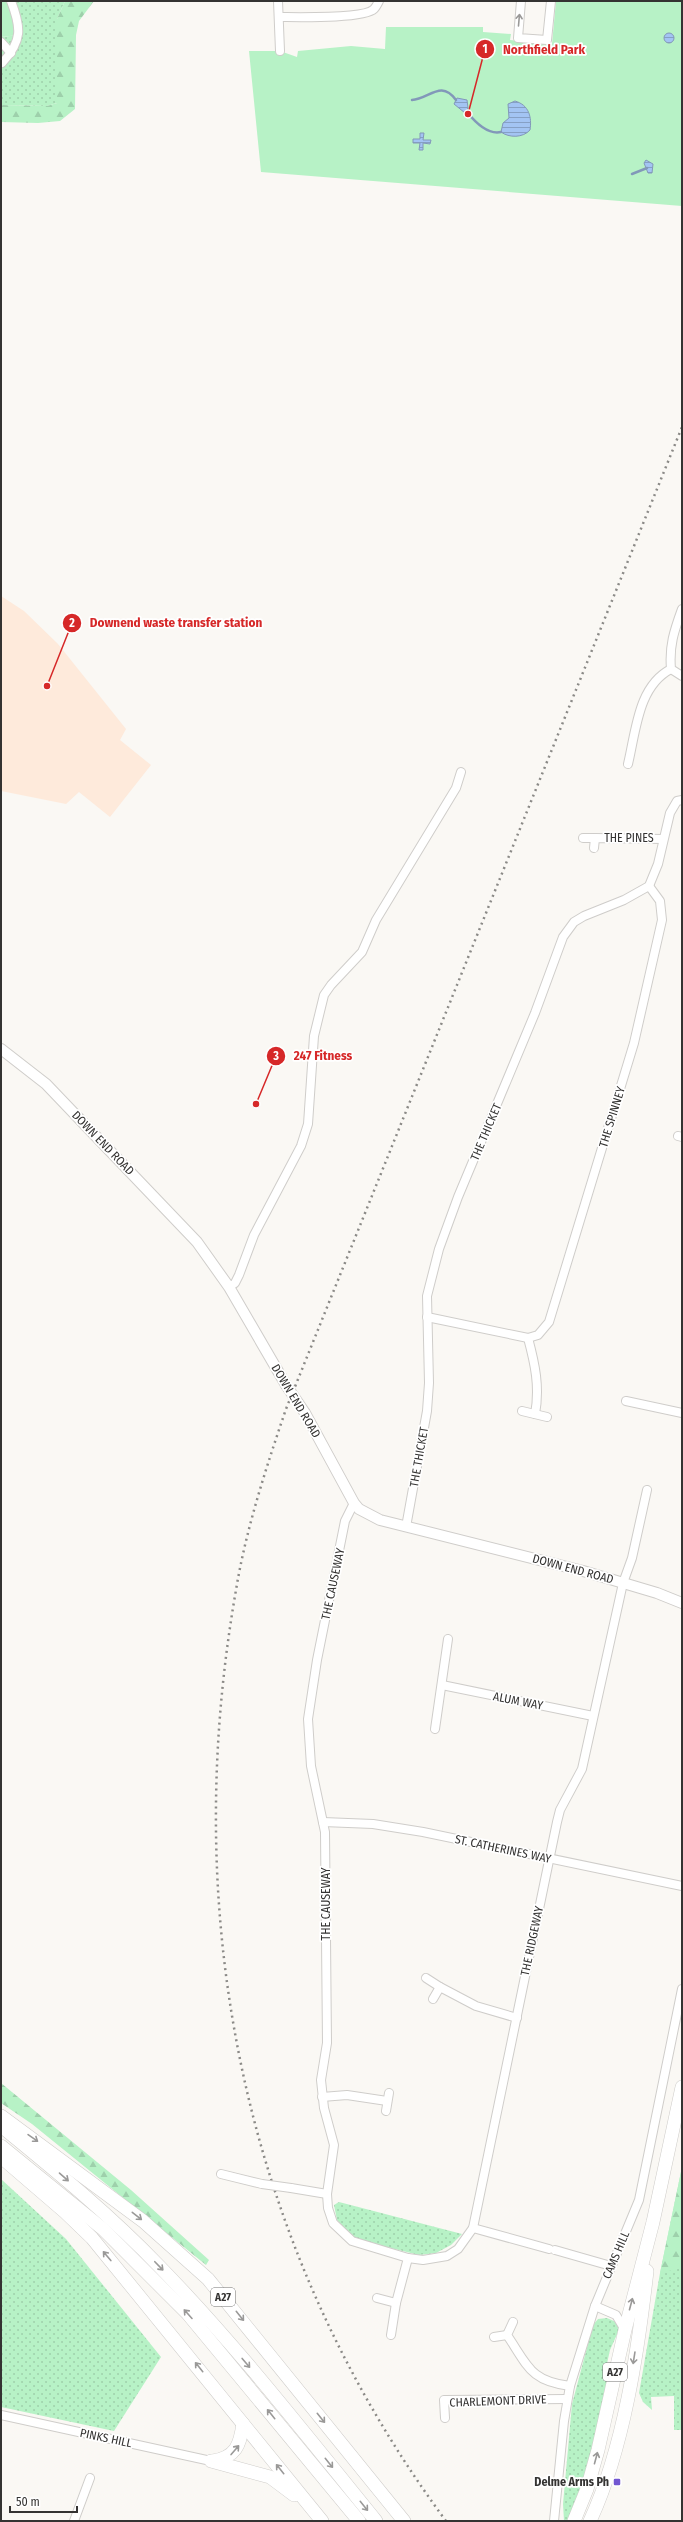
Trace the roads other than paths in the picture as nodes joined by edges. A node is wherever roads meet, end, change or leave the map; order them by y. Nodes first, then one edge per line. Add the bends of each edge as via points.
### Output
1 (11, 1) edge
2 (278, 1) edge
3 (379, 1) edge
4 (521, 1) edge
5 (551, 1) edge
6 (279, 17) junction
7 (1, 42) edge
8 (280, 51) dead end
9 (11, 53) junction
10 (2, 63) dead end
11 (682, 610) edge
12 (672, 669) junction
13 (682, 676) edge
14 (628, 764) dead end
15 (461, 772) dead end
16 (682, 800) edge
17 (583, 838) dead end
18 (595, 838) junction
19 (663, 839) junction
20 (594, 848) dead end
21 (649, 886) junction
22 (1, 1049) edge
23 (229, 1287) junction
24 (427, 1317) junction
25 (528, 1338) junction
26 (626, 1401) dead end
27 (522, 1411) dead end
28 (682, 1413) edge
29 (535, 1414) junction
30 (547, 1417) dead end
31 (647, 1490) dead end
32 (354, 1503) junction
33 (406, 1527) junction
34 (623, 1583) junction
35 (682, 1603) edge
36 (448, 1639) dead end
37 (442, 1686) junction
38 (594, 1716) junction
39 (435, 1729) dead end
40 (323, 1822) junction
41 (549, 1859) junction
42 (682, 1886) edge
43 (426, 1978) dead end
44 (440, 1987) junction
45 (682, 1989) edge
46 (433, 1999) dead end
47 (517, 2018) junction
48 (682, 2087) edge
49 (322, 2097) junction
50 (386, 2111) dead end
51 (1, 2116) edge
52 (1, 2126) edge
53 (1, 2146) edge
54 (1, 2157) edge
55 (221, 2174) dead end
56 (327, 2194) junction
57 (653, 2222) junction
58 (473, 2228) junction
59 (408, 2258) junction
60 (611, 2266) junction
61 (377, 2298) dead end
62 (396, 2303) junction
63 (595, 2306) junction
64 (513, 2322) dead end
65 (625, 2330) junction
66 (391, 2335) dead end
67 (507, 2335) junction
68 (494, 2337) dead end
69 (570, 2386) junction
70 (567, 2399) junction
71 (1, 2415) edge
72 (445, 2418) dead end
73 (243, 2424) junction
74 (211, 2461) junction
75 (90, 2478) dead end
76 (319, 2518) edge
77 (74, 2521) edge
78 (359, 2521) edge
79 (376, 2521) edge
80 (404, 2521) edge
81 (554, 2521) edge
82 (574, 2521) edge
83 (590, 2521) edge

1 - 9 street via 19,27
2 - 6 street
3 - 6 street via 374,10 366,13 327,17
5 -> 4 street via 547,40 518,38
6 - 8 street
7 - 9 street
9 - 10 street
11 - 12 street via 670,643
12 - 13 street
12 - 14 street via 655,681 643,701
15 - 23 street via 456,788 376,920 362,952 324,996 314,1036 308,1124 301,1146 254,1235 235,1283
16 - 19 street via 673,807
17 - 18 street, THE PINES
18 - 19 street, THE PINES
18 - 20 street, THE PINES
19 - 21 street via 658,864
21 - 24 street, THE THICKET via 624,900 584,916 574,922 563,937 536,1013 439,1249 427,1296
21 - 25 street, THE SPINNEY via 660,901 662,920 634,1043 549,1322 538,1335
22 - 23 street, DOWN END ROAD via 46,1084 79,1117 197,1242
23 - 32 street, DOWN END ROAD, bridge
24 - 25 street
24 - 33 street, THE THICKET via 427,1411
25 - 29 street via 536,1368 539,1395
26 - 28 street
27 - 29 street
29 - 30 street
31 - 34 street, THE RIDGEWAY via 632,1558
32 - 33 street, DOWN END ROAD via 369,1515
32 - 40 street, THE CAUSEWAY via 345,1521 308,1719 311,1766
33 - 34 street, DOWN END ROAD
34 - 35 street, DOWN END ROAD
34 - 38 street, THE RIDGEWAY
36 - 37 street
37 - 38 street, ALUM WAY
37 - 39 street
38 - 41 street, THE RIDGEWAY via 582,1769 560,1810
40 - 41 street, ST. CATHERINES WAY via 372,1824 417,1831
40 - 49 street, THE CAUSEWAY via 327,2043 321,2080
41 - 42 street, ST. CATHERINES WAY
41 - 47 street, THE RIDGEWAY
43 - 44 street
44 - 46 street
44 - 47 street via 476,2006
45 - 60 street, CAMS HILL via 638,2200
47 - 58 street, THE RIDGEWAY
48 - 57 main road, CAMS HILL / A27
49 - 50 street via 388,2097
49 - 56 street, THE CAUSEWAY via 334,2145
51 -> 80 main road, A27 via 138,2217 208,2279
52 -> 79 main road, A27 via 114,2220 160,2266 265,2385
78 -> 53 main road via 188,2314 149,2273 97,2224
73 -> 54 main road via 92,2238
55 - 56 street, bridge via 262,2184
56 - 59 street, THE CAUSEWAY via 333,2223 352,2242
65 -> 57 main road, CAMS HILL / A27
57 -> 83 main road, CAMS HILL / A27 via 644,2300 631,2377 610,2468
58 - 59 street, THE RIDGEWAY via 458,2249 447,2256 428,2260
58 - 60 street
59 - 62 street
60 - 63 street, CAMS HILL
61 - 62 street
62 - 66 street
63 - 65 street via 616,2315
63 - 69 street, CAMS HILL
64 - 67 street
82 -> 65 main road, CAMS HILL / A27 via 587,2489 598,2450
67 - 68 street
67 - 69 street via 532,2372 541,2380
69 - 70 street, CAMS HILL
70 - 72 street, CHARLEMONT DRIVE via 444,2400
70 - 81 street, CAMS HILL
71 - 74 street, PINKS HILL
74 -> 73 main road via 228,2457 238,2448
76 -> 73 main road
74 - 76 main road via 276,2480
75 - 77 street

